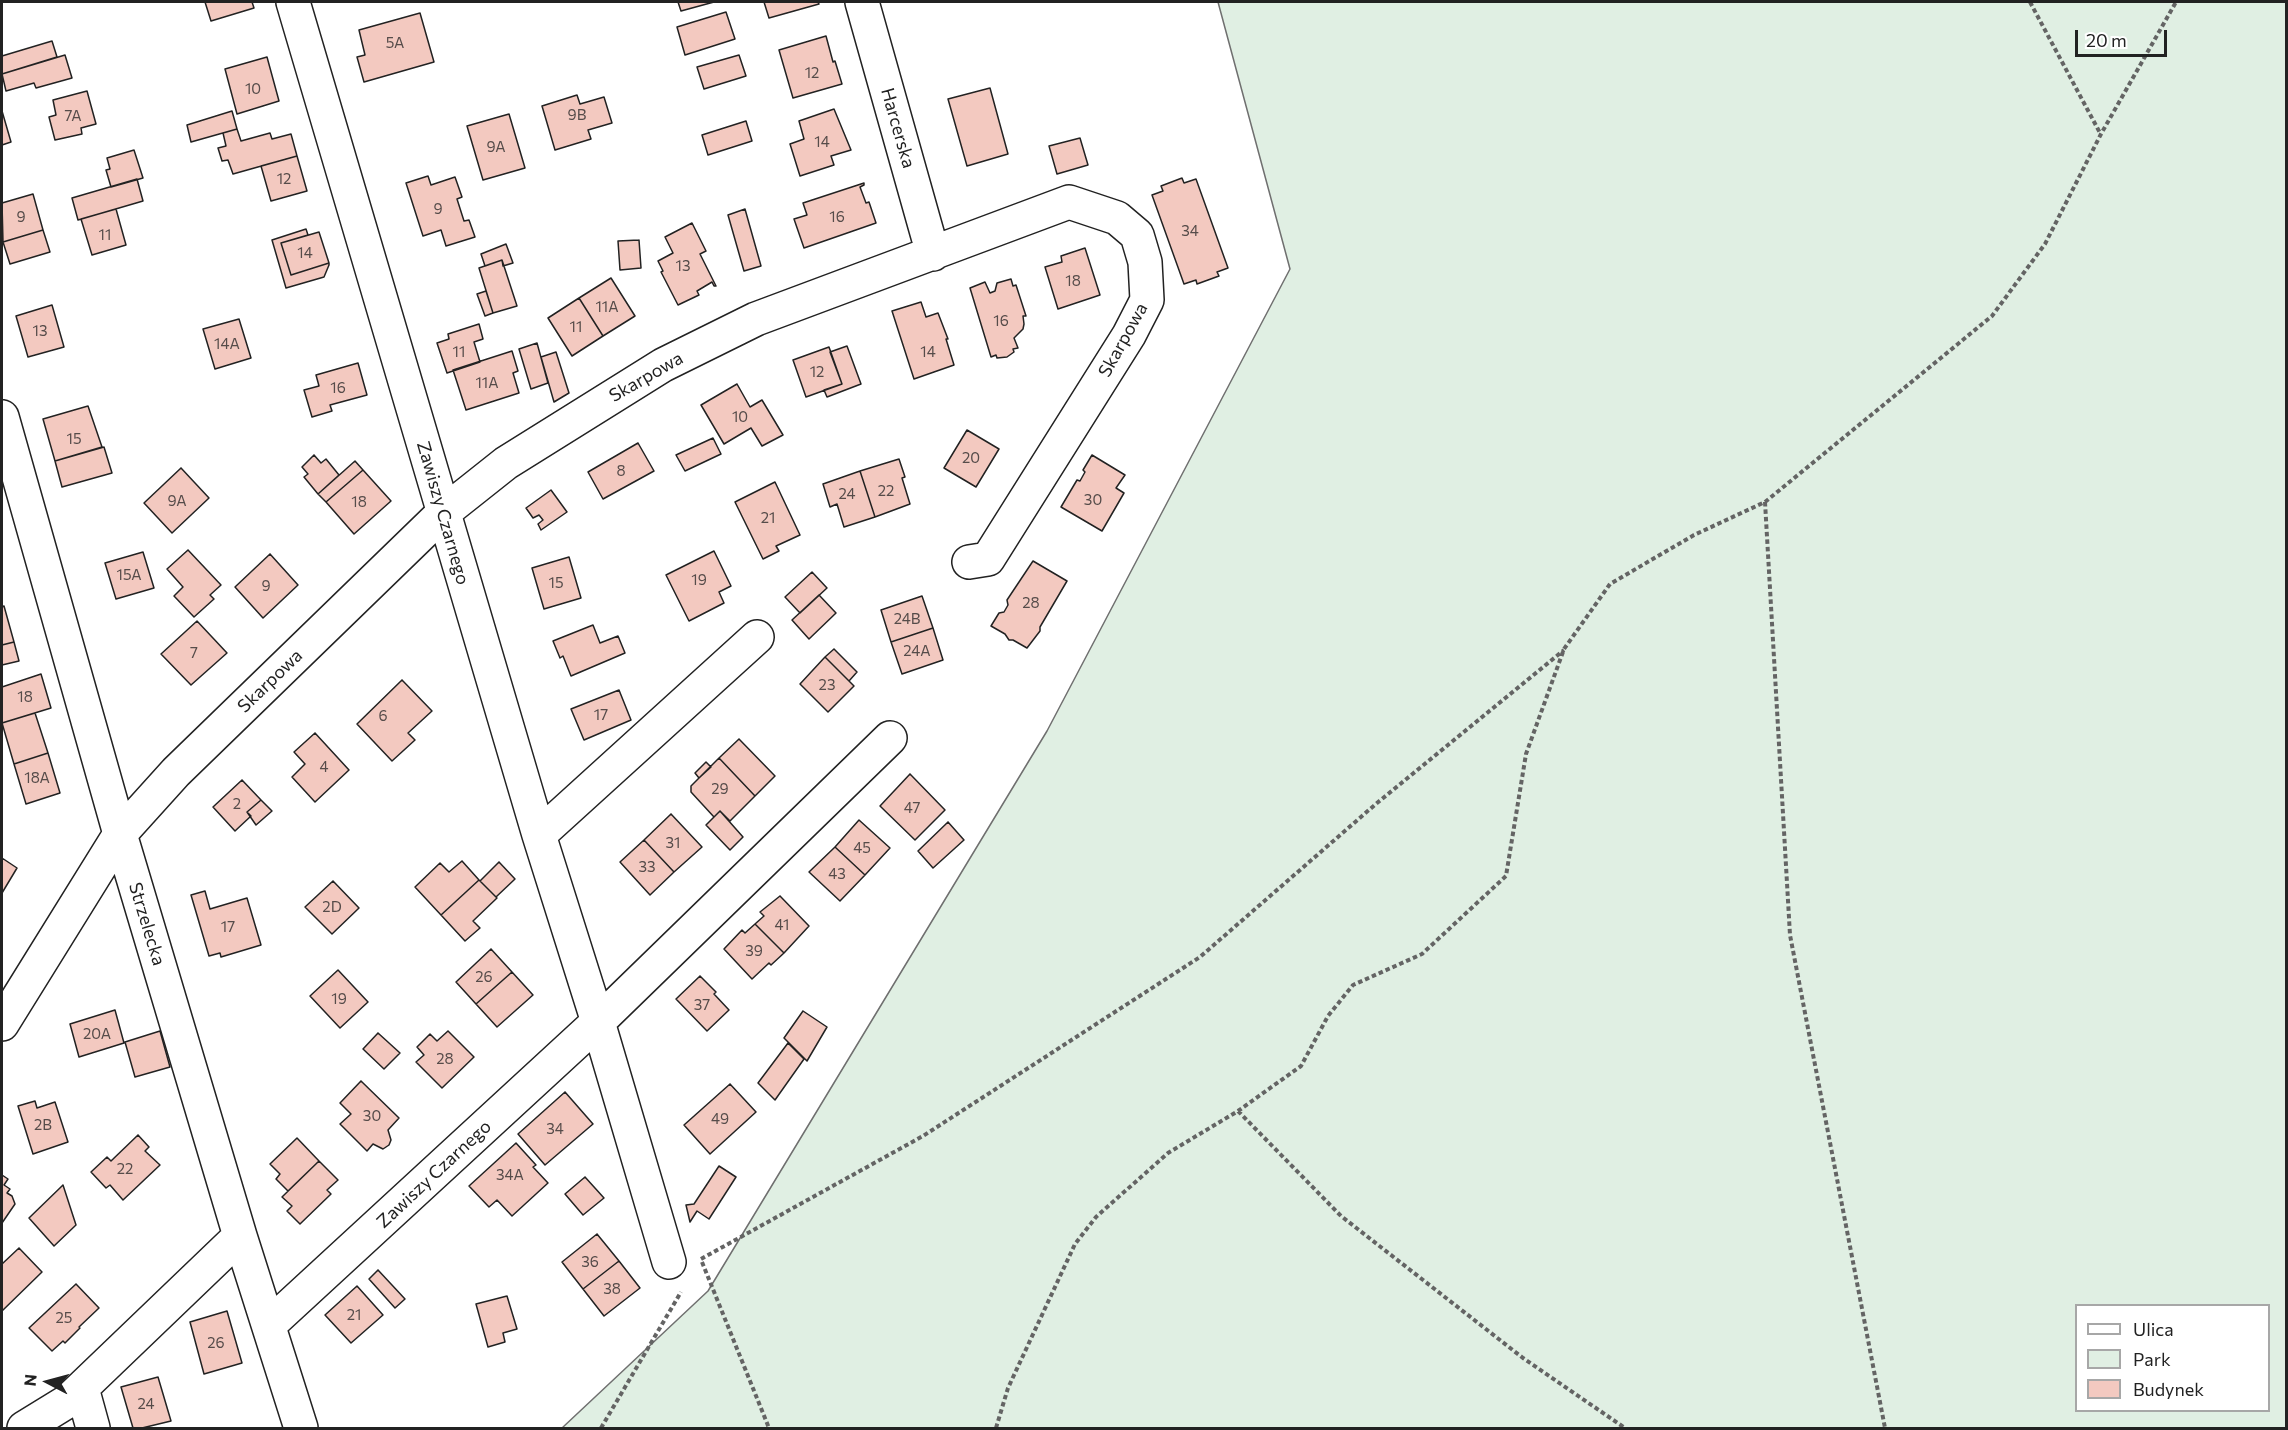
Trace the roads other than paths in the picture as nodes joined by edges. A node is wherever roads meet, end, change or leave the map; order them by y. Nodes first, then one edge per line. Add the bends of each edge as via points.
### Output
1 (293, 2) edge
2 (862, 2) edge
3 (933, 254) junction
4 (2, 417) edge
5 (443, 513) junction
6 (969, 562) dead end
7 (757, 638) dead end
8 (890, 738) dead end
9 (120, 834) junction
10 (539, 835) junction
11 (598, 1022) junction
12 (2, 1024) edge
13 (240, 1236) junction
14 (687, 1270) road end
15 (269, 1325) junction
16 (82, 1388) junction
17 (24, 1428) edge
18 (93, 1428) edge
19 (301, 1428) edge

1 - 5 street, Zawiszy Czarnego
2 - 3 street, Harcerska
3 - 5 street, Skarpowa via 756,319 663,365 506,463
3 - 6 street, Skarpowa via 1069,202 1117,218 1137,236 1145,262 1147,300 1128,334 988,559
4 - 9 street, Strzelecka
5 - 9 street, Skarpowa via 176,772
5 - 10 street, Zawiszy Czarnego
7 - 10 street
8 - 11 street, Zawiszy Czarnego
9 - 12 street, Skarpowa
9 - 13 street, Strzelecka
10 - 11 street, Zawiszy Czarnego
11 - 14 street, Zawiszy Czarnego
11 - 15 street, Zawiszy Czarnego
13 - 15 street, Strzelecka
13 - 16 street
15 - 19 street, Strzelecka
16 - 17 street
16 - 18 street

